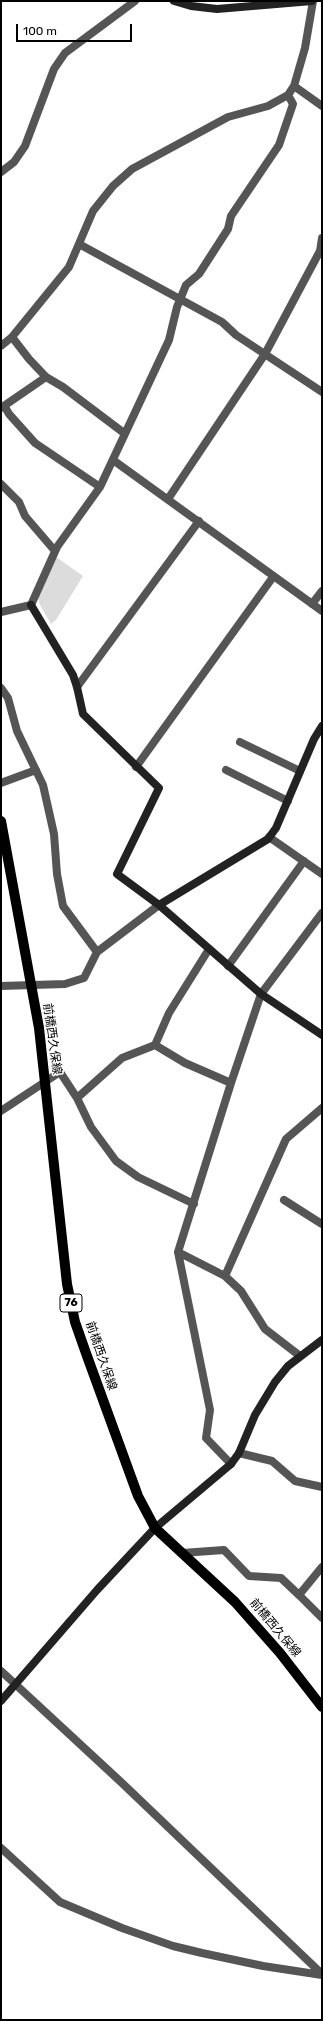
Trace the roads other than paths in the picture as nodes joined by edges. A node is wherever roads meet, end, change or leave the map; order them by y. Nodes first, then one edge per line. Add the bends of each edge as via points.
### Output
1 (135, 1) edge
2 (174, 1) edge
3 (313, 1) edge
4 (294, 86) junction
5 (288, 95) junction
6 (322, 106) edge
7 (1, 172) edge
8 (322, 238) edge
9 (79, 244) junction
10 (181, 299) junction
11 (12, 337) junction
12 (1, 346) edge
13 (265, 354) junction
14 (46, 378) junction
15 (322, 392) edge
16 (3, 408) edge
17 (124, 433) junction
18 (113, 460) junction
19 (1, 484) edge
20 (100, 486) junction
21 (168, 499) junction
22 (199, 521) junction
23 (55, 551) junction
24 (273, 577) junction
25 (322, 591) edge
26 (312, 604) junction
27 (31, 605) junction
28 (1, 612) edge
29 (322, 612) edge
30 (77, 687) junction
31 (1, 688) edge
32 (322, 726) edge
33 (240, 742) dead end
34 (136, 767) junction
35 (36, 770) junction
36 (226, 770) dead end
37 (300, 771) junction
38 (1, 783) edge
39 (288, 801) junction
40 (1, 821) edge
41 (269, 837) junction
42 (304, 861) junction
43 (5, 865) edge
44 (322, 874) edge
45 (159, 905) junction
46 (322, 913) edge
47 (209, 949) junction
48 (97, 952) junction
49 (228, 966) junction
50 (31, 984) junction
51 (1, 986) edge
52 (261, 994) junction
53 (322, 1035) edge
54 (155, 1045) junction
55 (45, 1081) junction
56 (231, 1083) junction
57 (77, 1098) junction
58 (322, 1108) edge
59 (1, 1110) edge
60 (284, 1200) dead end
61 (194, 1204) junction
62 (322, 1224) edge
63 (178, 1252) junction
64 (225, 1276) junction
65 (322, 1340) edge
66 (300, 1356) junction
67 (239, 1453) junction
68 (231, 1464) junction
69 (322, 1487) edge
70 (155, 1528) junction
71 (182, 1553) junction
72 (322, 1567) edge
73 (299, 1595) junction
74 (322, 1618) edge
75 (1, 1671) edge
76 (15, 1685) junction
77 (1, 1702) edge
78 (322, 1707) edge
79 (1, 1848) edge
80 (322, 1975) edge

1 - 7 street via 65,53 54,69 25,146 14,162
2 - 3 street via 217,9
3 - 4 street via 305,48
4 - 5 street
4 - 6 street
5 - 9 street via 268,106 228,117 132,169 113,186 93,210
5 - 10 street via 293,104 279,145 231,216 228,229 200,274 186,285
8 - 13 street via 320,251
9 - 10 street
9 - 11 street via 69,267
10 - 13 street via 222,322 236,335
10 - 17 street via 168,340
11 - 12 street
11 - 14 street
13 - 15 street
13 - 21 street
14 - 16 street
14 - 17 street via 63,387
16 - 20 street via 35,443
17 - 18 street
18 - 20 street
18 - 21 street
19 - 23 street
20 - 23 street
21 - 22 street
22 - 24 street
22 - 30 street
23 - 27 street
24 - 26 street
24 - 34 street
25 - 26 street
26 - 29 street
27 - 28 street
27 - 30 street via 73,675
30 - 34 street via 83,714
31 - 35 street via 8,698 17,731
32 - 37 street
33 - 37 street
34 - 45 street via 159,788 117,874
35 - 38 street
35 - 48 street via 43,785 51,817 63,906
36 - 39 street
37 - 39 street
39 - 41 street
40 - 43 main road, 前橋西久保線 / 76
41 - 42 street
41 - 45 street
42 - 44 street
42 - 49 street
43 - 50 main road, 前橋西久保線 / 76
45 - 47 street
45 - 48 street
46 - 52 street
47 - 49 street
47 - 54 street via 169,1014
48 - 50 street via 84,978 65,984
49 - 52 street
50 - 51 street
50 - 55 main road, 前橋西久保線 / 76
52 - 53 street
52 - 56 street
54 - 56 street via 185,1063
54 - 57 street via 122,1058
55 - 57 street via 60,1072
55 - 59 street
55 - 70 main road, 前橋西久保線 / 76 via 67,1284 75,1322 138,1496
56 - 61 street
57 - 61 street via 91,1127 116,1161 138,1177
58 - 64 street via 286,1139
60 - 62 street
61 - 63 street
63 - 64 street
63 - 68 street via 210,1410 206,1438
64 - 66 street via 241,1291 265,1329
65 - 66 street
66 - 67 street via 275,1382 255,1415
67 - 68 street
67 - 69 street via 272,1461 295,1481
68 - 70 street
70 - 71 main road, 前橋西久保線 / 76
70 - 76 street
71 - 73 street via 224,1550 248,1576 281,1578
71 - 78 main road, 前橋西久保線 / 76 via 240,1608 280,1653
72 - 73 street
73 - 74 street
75 - 76 street
76 - 77 street
76 - 80 street via 122,1783
79 - 80 street via 53,1898 96,1918 173,1946 263,1966

